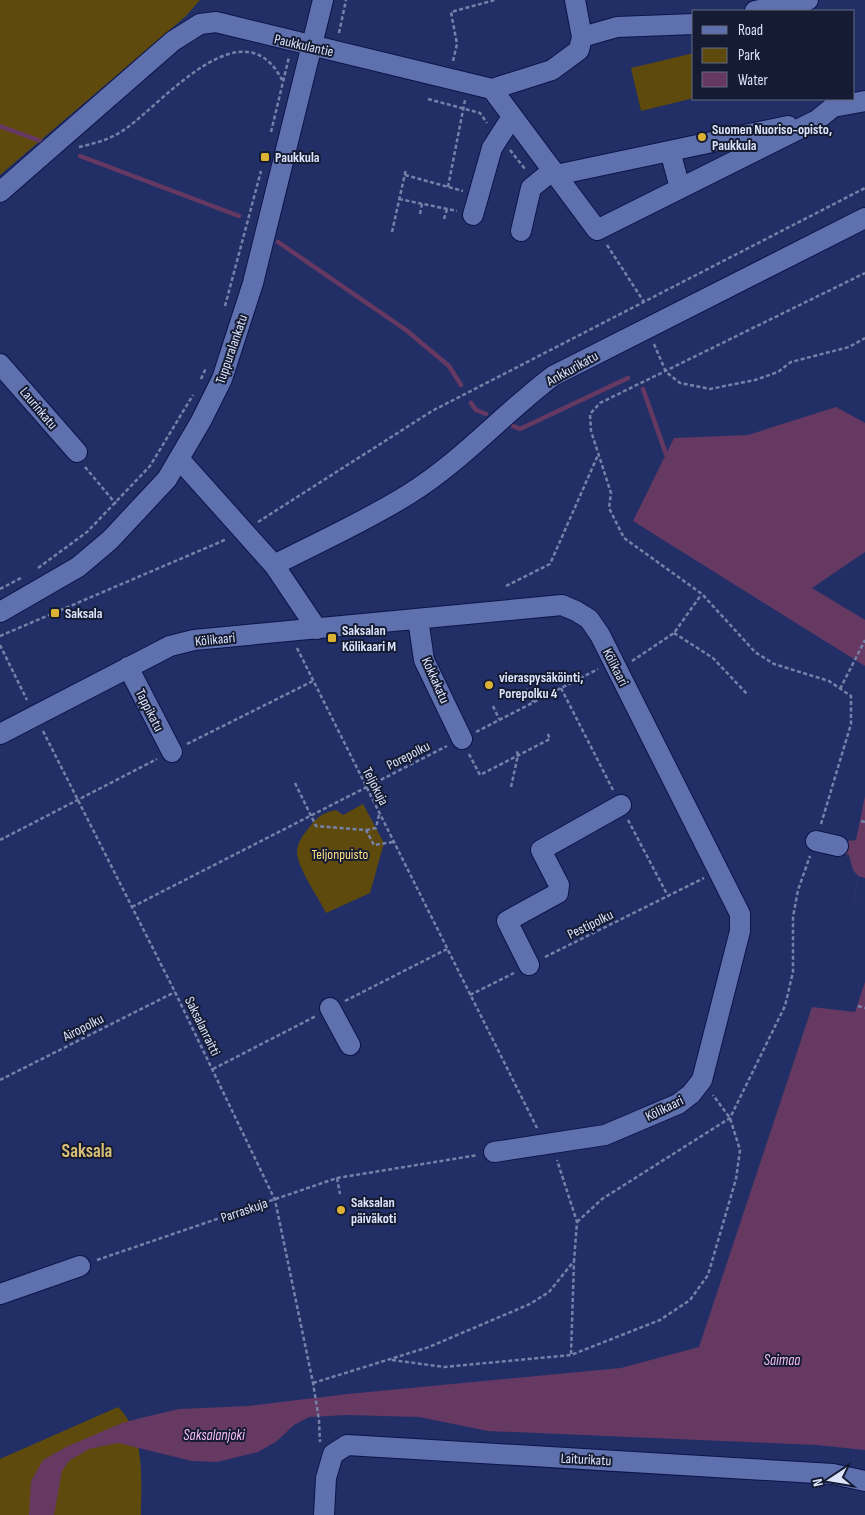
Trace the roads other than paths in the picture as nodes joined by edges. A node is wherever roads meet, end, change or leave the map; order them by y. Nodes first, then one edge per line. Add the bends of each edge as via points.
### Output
1 (323, 0) edge
2 (575, 0) edge
3 (804, 0) edge
4 (759, 10) edge
5 (692, 24) edge
6 (582, 37) junction
7 (301, 44) junction
8 (492, 89) junction
9 (865, 101) edge
10 (512, 116) junction
11 (817, 120) junction
12 (670, 151) junction
13 (554, 173) junction
14 (680, 188) junction
15 (0, 192) edge
16 (474, 215) road end
17 (865, 218) edge
18 (521, 231) dead end
19 (0, 364) edge
20 (78, 452) road end
21 (180, 460) junction
22 (274, 565) junction
23 (0, 612) edge
24 (418, 618) junction
25 (317, 629) junction
26 (128, 667) junction
27 (0, 734) edge
28 (462, 739) road end
29 (172, 752) dead end
30 (621, 806) dead end
31 (816, 841) road end
32 (838, 846) dead end
33 (529, 965) road end
34 (330, 1008) dead end
35 (350, 1045) dead end
36 (494, 1152) road end
37 (80, 1266) road end
38 (0, 1294) edge
39 (865, 1481) edge
40 (324, 1515) edge

1 - 7 street, Tuppuralankatu
2 - 6 street
3 - 4 street
5 - 6 street via 617,27
6 - 8 street via 579,50 552,70
7 - 8 street, Paukkulantie
7 - 15 street, Paukkulantie via 216,22 200,24 173,41
7 - 21 street, Tuppuralankatu via 253,283 222,379
8 - 10 street
9 - 11 street via 833,107
10 - 13 street
10 - 16 street via 492,148
11 - 12 street
11 - 14 street
12 - 13 street
12 - 14 street
13 - 14 street via 597,230
13 - 18 street via 531,188
17 - 22 street, Ankkurikatu via 553,376 445,469 409,495
19 - 20 street, Laurinkatu
21 - 22 street via 237,534
21 - 23 street, Tuppuralankatu via 168,479 110,540 78,567
22 - 25 street
24 - 25 street, Kölikaari
24 - 28 street, Kokkakatu via 424,660
24 - 36 street, Kölikaari via 562,605 589,619 613,660 740,914 740,931 702,1080 691,1094 678,1104 605,1135
25 - 26 street, Kölikaari via 194,640 170,646
26 - 27 street, Kölikaari
26 - 29 street, Tappikatu
30 - 33 street via 541,850 559,885 558,893 507,921
31 - 32 street
34 - 35 street
37 - 38 street
39 - 40 street, Laiturikatu via 833,1474 347,1445 333,1454 326,1478

